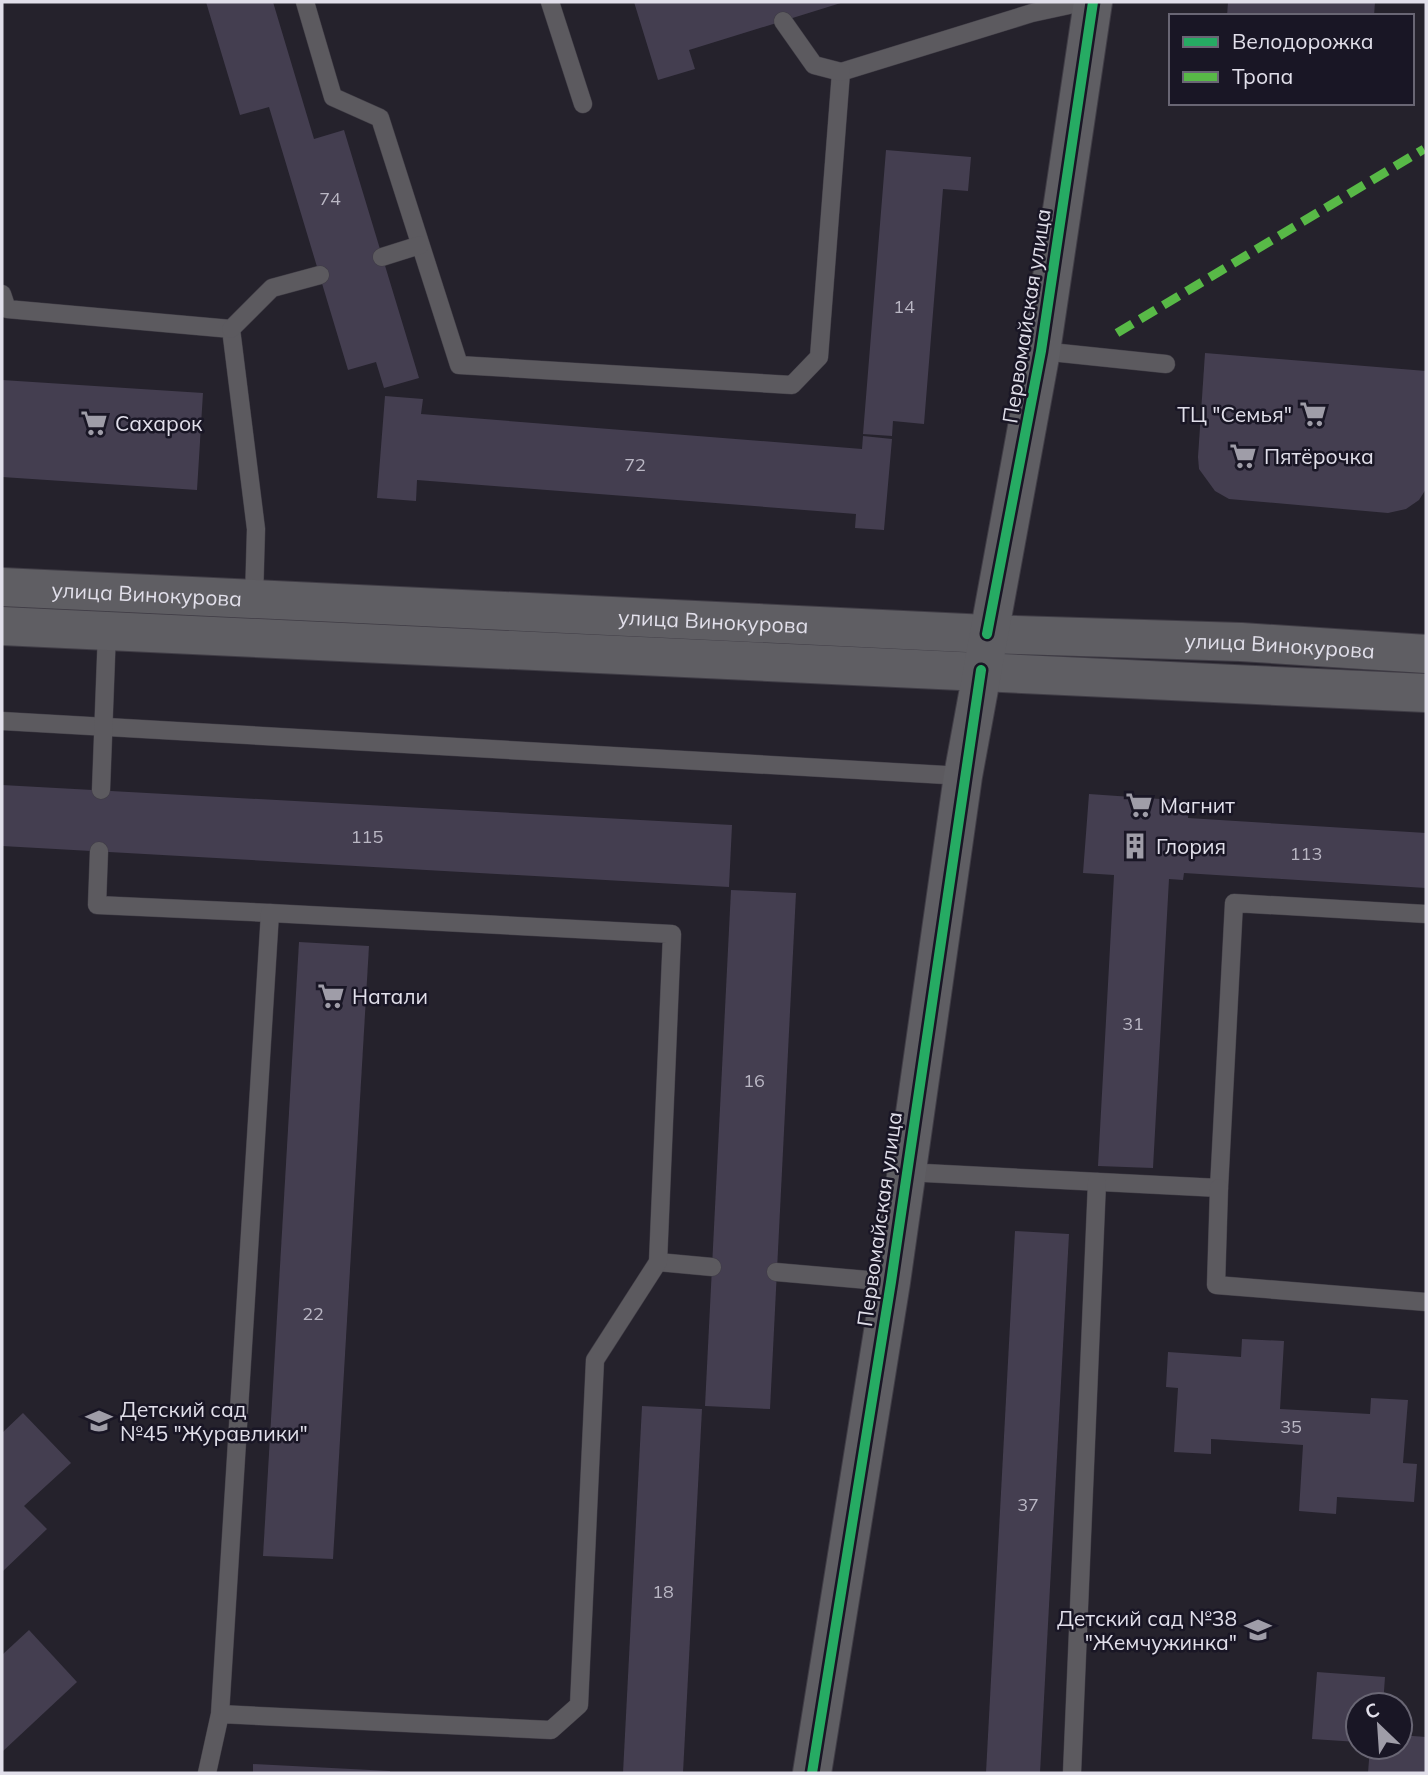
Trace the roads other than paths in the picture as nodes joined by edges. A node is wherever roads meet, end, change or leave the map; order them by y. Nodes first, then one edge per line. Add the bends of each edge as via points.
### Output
1 (305, 2) edge
2 (550, 2) edge
3 (1083, 2) edge
4 (1093, 2) edge
5 (783, 21) dead end
6 (841, 72) junction
7 (583, 104) dead end
8 (421, 245) junction
9 (382, 257) dead end
10 (320, 275) dead end
11 (2, 294) edge
12 (231, 329) junction
13 (1041, 351) junction
14 (1166, 364) dead end
15 (2, 587) edge
16 (108, 592) junction
17 (254, 599) junction
18 (2, 626) edge
19 (107, 631) junction
20 (252, 638) junction
21 (984, 652) junction
22 (1426, 654) edge
23 (1426, 693) edge
24 (2, 721) edge
25 (104, 726) junction
26 (963, 776) junction
27 (101, 790) dead end
28 (99, 852) dead end
29 (270, 913) junction
30 (1426, 914) edge
31 (905, 1172) junction
32 (1097, 1182) junction
33 (1219, 1188) junction
34 (658, 1262) junction
35 (712, 1266) dead end
36 (776, 1272) dead end
37 (891, 1282) junction
38 (1426, 1302) edge
39 (220, 1714) junction
40 (207, 1773) edge
41 (812, 1773) edge
42 (1072, 1773) edge

1 - 8 lane via 333,97 380,118
2 - 7 lane
3 - 6 lane via 1032,13
4 - 13 main road, Первомайская улица
5 - 6 lane via 814,65
6 - 8 lane via 819,357 792,385 459,365
8 - 9 lane
10 - 12 lane via 272,288
11 - 12 lane via 7,309
12 - 17 lane via 256,529
13 - 14 lane
13 - 21 main road, Первомайская улица
15 - 16 main road, улица Винокурова
16 - 17 main road, улица Винокурова
16 - 19 main road
17 - 20 main road
17 - 21 main road, улица Винокурова
18 - 19 main road, улица Винокурова
19 - 20 main road, улица Винокурова
19 - 25 lane
20 - 21 main road, улица Винокурова
21 - 22 main road, улица Винокурова via 1241,642
21 - 23 main road, улица Винокурова
21 - 26 main road, Первомайская улица
24 - 25 lane
25 - 26 lane
25 - 27 lane
26 - 31 main road, Первомайская улица
28 - 29 lane via 97,905
29 - 34 lane via 672,934
29 - 39 lane
30 - 33 lane via 1234,903
31 - 32 lane
31 - 37 main road, Первомайская улица
32 - 33 lane
32 - 42 lane
33 - 38 lane via 1216,1285
34 - 35 lane
34 - 39 lane via 595,1360 579,1705 551,1730
36 - 37 lane
37 - 41 main road, Первомайская улица
39 - 40 lane

